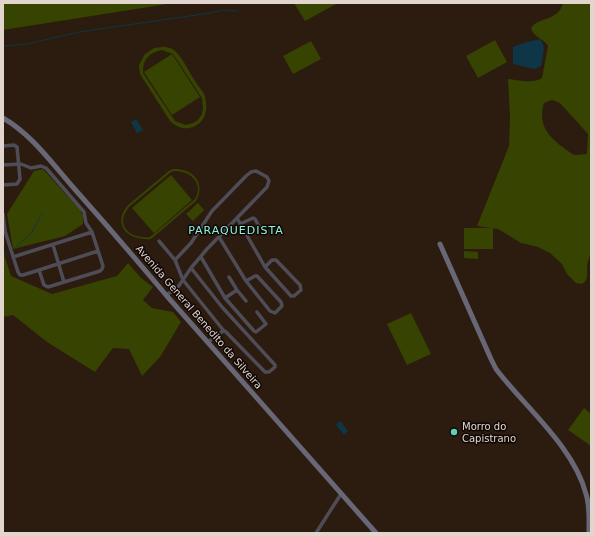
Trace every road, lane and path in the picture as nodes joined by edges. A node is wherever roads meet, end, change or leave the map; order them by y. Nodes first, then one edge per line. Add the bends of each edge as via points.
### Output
1 (3, 118) edge
2 (3, 146) edge
3 (19, 164) junction
4 (3, 165) edge
5 (3, 185) edge
6 (3, 214) edge
7 (237, 218) junction
8 (240, 224) junction
9 (260, 228) dead end
10 (92, 232) junction
11 (219, 237) junction
12 (159, 241) dead end
13 (440, 244) dead end
14 (53, 245) junction
15 (98, 251) junction
16 (13, 257) junction
17 (201, 257) junction
18 (175, 260) junction
19 (59, 264) junction
20 (265, 267) junction
21 (191, 268) junction
22 (39, 270) junction
23 (229, 277) dead end
24 (183, 280) junction
25 (64, 282) junction
26 (246, 282) junction
27 (237, 290) junction
28 (166, 295) junction
29 (225, 298) junction
30 (246, 301) dead end
31 (257, 312) dead end
32 (224, 331) junction
33 (208, 342) junction
34 (341, 494) junction
35 (316, 533) edge
36 (376, 533) edge
37 (589, 533) edge

1 - 28 main road, Avenida General Benedito da Silveira via 32,140
2 - 3 street via 16,146
3 - 4 street
3 - 5 street via 20,182
3 - 10 street via 32,168 46,168 82,209 86,224
6 - 16 street
7 - 8 street
7 - 11 street
7 - 18 street via 267,187 269,181 264,174 256,171 246,176 212,211 191,243
8 - 9 street via 253,218
8 - 20 street
10 - 14 street
10 - 15 street
11 - 17 street
11 - 26 street
12 - 18 street
13 - 37 main road via 496,368 574,464 587,494
14 - 16 street
14 - 19 street
15 - 19 street
15 - 25 street via 103,265 102,270
16 - 22 street via 20,275
17 - 21 street
17 - 29 street
18 - 24 street
19 - 22 street
19 - 25 street
20 - 20 street via 291,296 301,290 300,285 276,260 272,260
21 - 24 street
21 - 32 street via 275,367 265,372
22 - 25 street via 46,287
23 - 27 street
24 - 28 street
24 - 32 street
26 - 26 street via 270,311 275,313 282,306 257,276
27 - 29 street
27 - 30 street
28 - 33 main road, Avenida General Benedito da Silveira
29 - 31 street via 256,332 266,324
32 - 33 street
33 - 34 main road, Avenida General Benedito da Silveira
34 - 35 street
34 - 36 main road, Avenida General Benedito da Silveira

